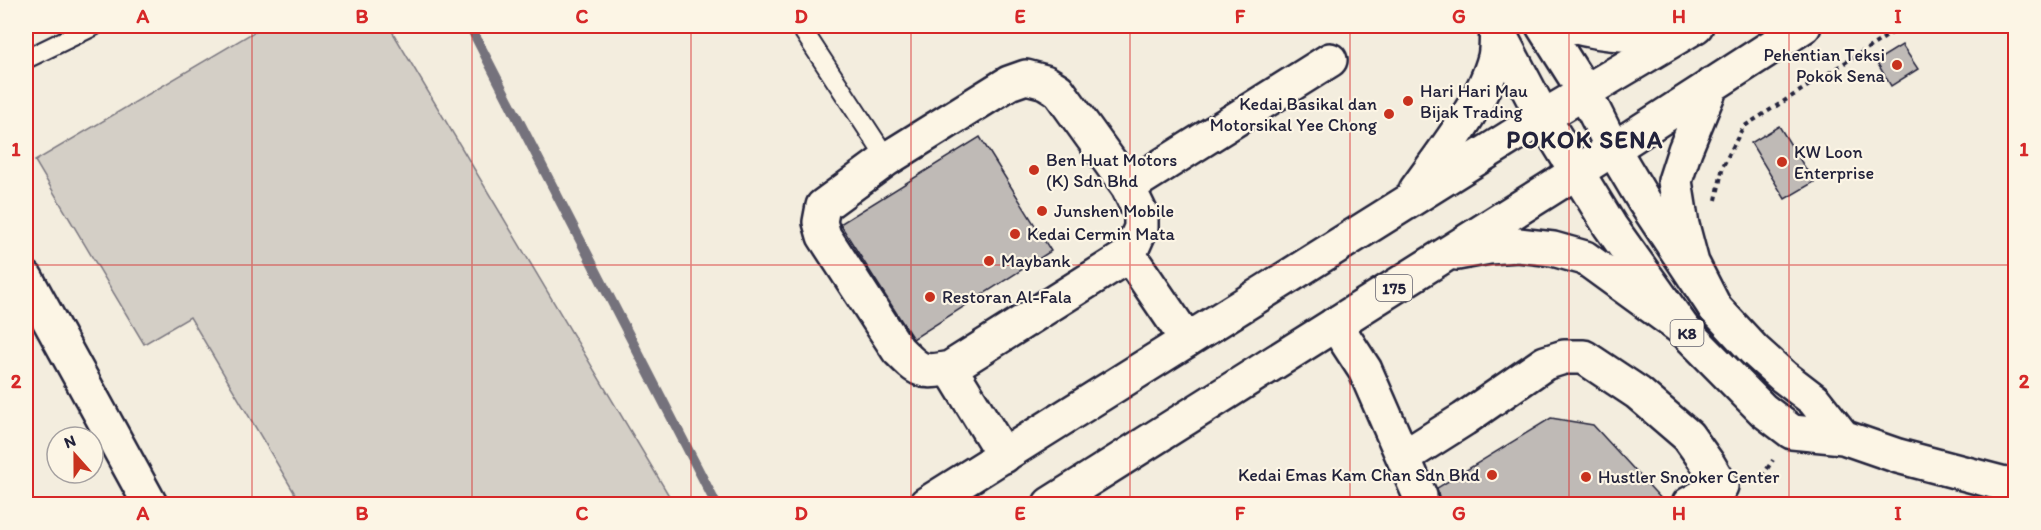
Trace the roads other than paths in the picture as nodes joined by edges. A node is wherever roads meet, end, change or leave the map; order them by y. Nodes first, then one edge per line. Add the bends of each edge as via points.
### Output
1 (94, 26) edge
2 (800, 26) edge
3 (1543, 26) edge
4 (1573, 26) edge
5 (1804, 26) edge
6 (1496, 27) edge
7 (1691, 29) edge
8 (26, 59) edge
9 (1330, 60) dead end
10 (1712, 84) junction
11 (1584, 91) junction
12 (1543, 117) junction
13 (1613, 149) junction
14 (887, 159) junction
15 (1576, 172) junction
16 (1128, 187) junction
17 (1408, 201) junction
18 (1129, 255) junction
19 (1445, 255) junction
20 (26, 278) edge
21 (1715, 308) junction
22 (1335, 324) junction
23 (1684, 330) junction
24 (1187, 340) junction
25 (950, 368) junction
26 (1843, 437) junction
27 (1004, 456) junction
28 (1404, 457) junction
29 (2016, 487) edge
30 (1423, 500) edge
31 (150, 504) edge
32 (926, 504) edge
33 (1050, 504) edge
34 (1689, 504) edge

1 - 8 lane
2 - 14 lane
3 - 11 main road
4 - 7 main road via 1613,35 1641,36
5 - 10 main road, 175
6 - 12 main road
6 - 17 main road via 1495,55 1480,93
7 - 11 main road
9 - 16 main road
10 - 13 main road, 175
10 - 21 main road via 1676,181 1692,263
11 - 12 main road
11 - 13 main road, K8
12 - 15 main road, K8
12 - 17 main road
13 - 15 main road, 175
13 - 21 main road, K8
14 - 16 main road via 1009,83 1026,77 1058,90
14 - 25 main road via 823,206 820,222 824,236 898,350 913,365 929,373
15 - 19 main road, 175
15 - 23 main road, K8
16 - 18 main road via 1141,214 1141,228
17 - 24 main road
18 - 24 main road
18 - 25 main road
19 - 22 main road, 175
19 - 23 main road via 1518,245 1585,258
20 - 31 main road
21 - 26 main road, K8 via 1769,364 1814,400
22 - 28 main road via 1365,370
22 - 33 main road, 175
23 - 26 main road, K8 via 1763,410 1792,432
24 - 27 main road
25 - 27 main road
26 - 29 main road
27 - 32 main road
28 - 30 main road
28 - 34 main road via 1545,363 1564,357 1584,357 1638,393 1688,436 1721,486

